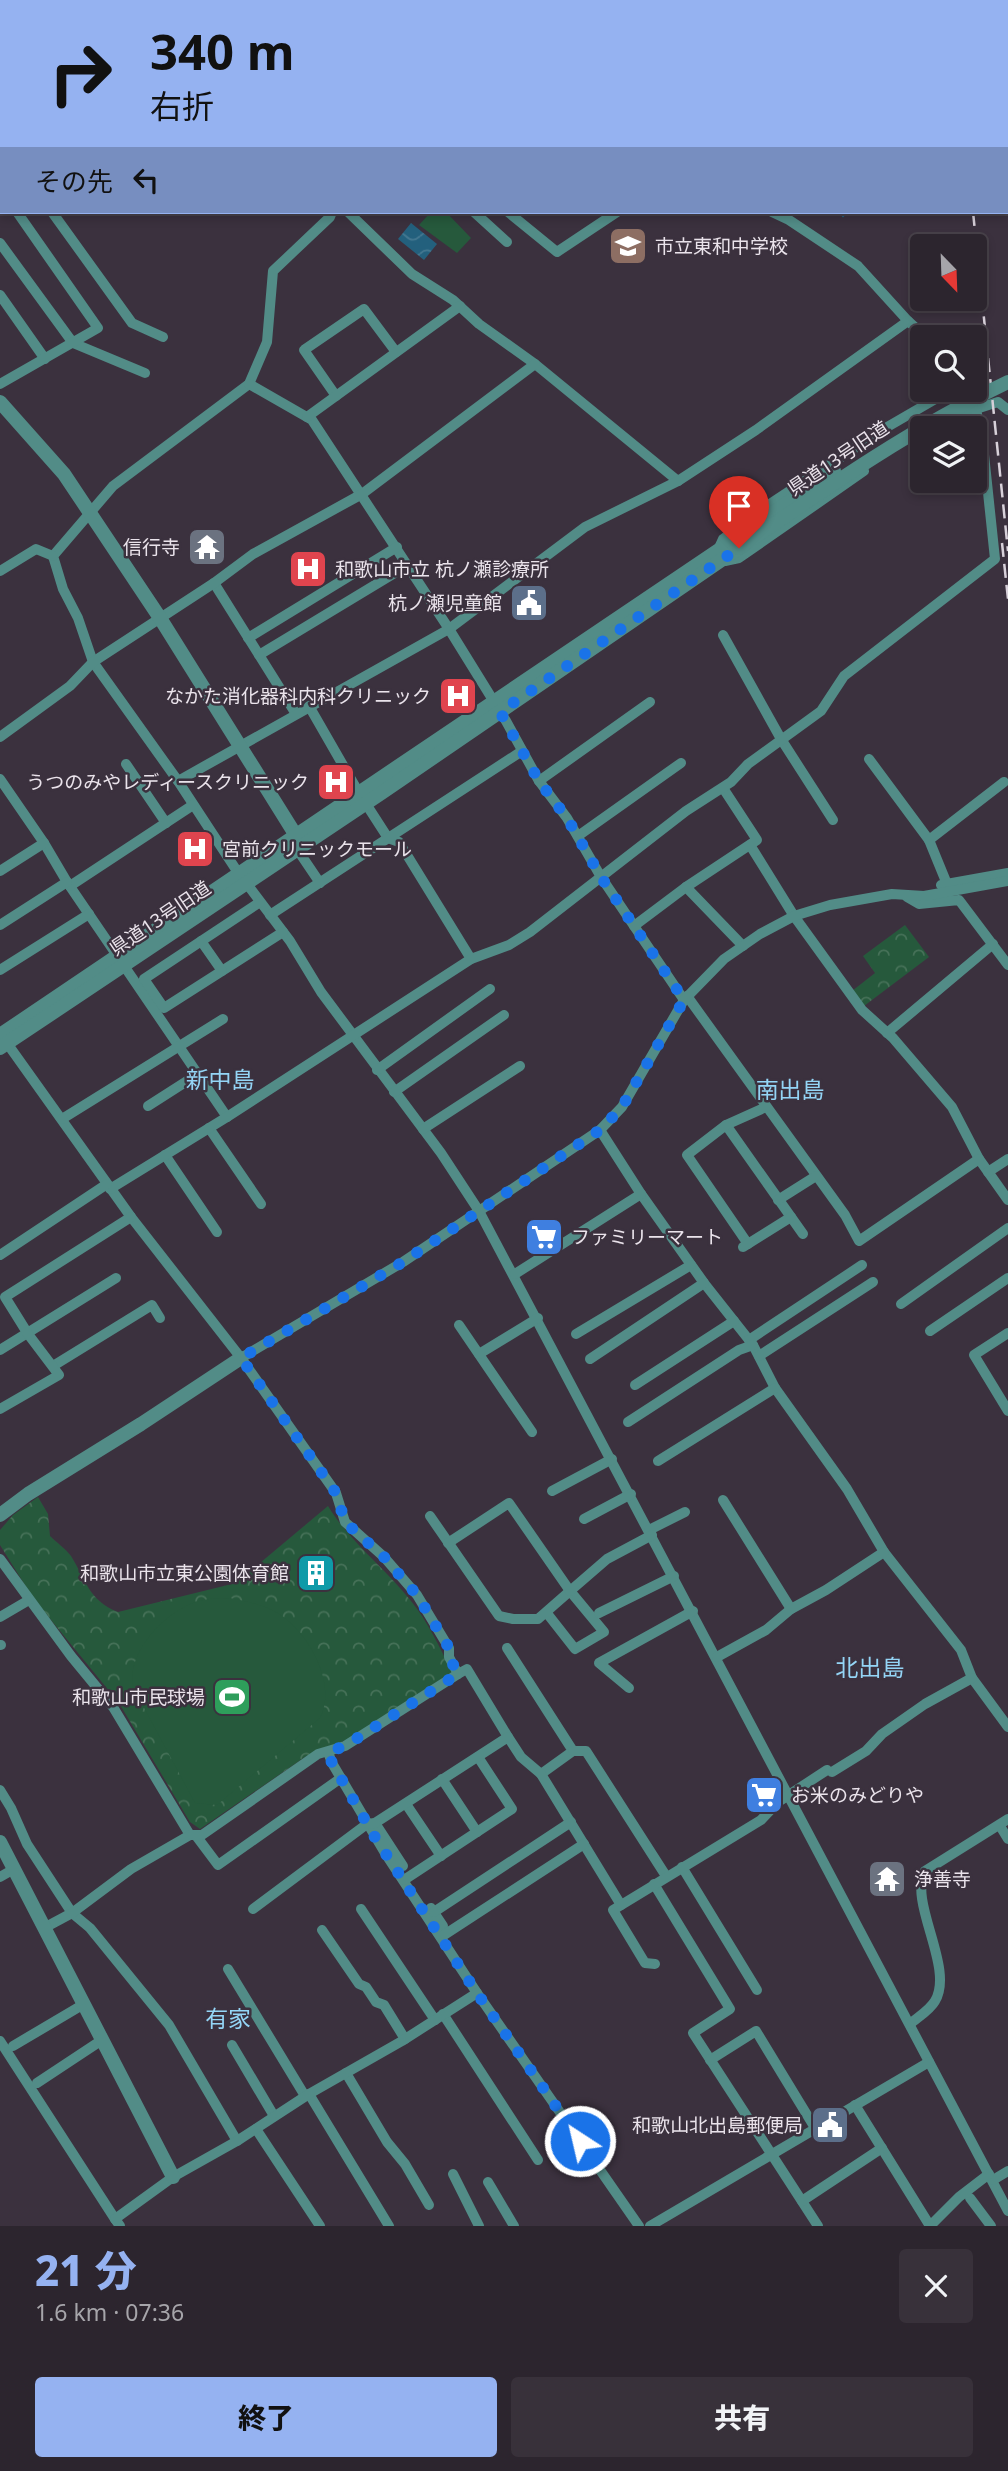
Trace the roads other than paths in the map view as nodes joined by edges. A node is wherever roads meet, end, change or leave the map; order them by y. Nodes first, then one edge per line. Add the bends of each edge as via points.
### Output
1 (18, 214) edge
2 (53, 214) edge
3 (331, 214) edge
4 (350, 214) edge
5 (476, 214) edge
6 (510, 214) edge
7 (614, 214) edge
8 (776, 214) edge
9 (507, 242) dead end
10 (0, 243) edge
11 (0, 295) edge
12 (460, 306) junction
13 (908, 321) junction
14 (912, 325) edge
15 (163, 337) dead end
16 (73, 343) junction
17 (396, 352) junction
18 (45, 359) junction
19 (535, 364) junction
20 (1008, 371) edge
21 (145, 373) dead end
22 (987, 381) edge
23 (1008, 382) edge
24 (0, 384) edge
25 (249, 384) junction
26 (335, 396) junction
27 (0, 402) edge
28 (930, 402) edge
29 (947, 402) edge
30 (973, 402) edge
31 (1006, 405) edge
32 (976, 409) junction
33 (960, 416) edge
34 (307, 417) junction
35 (910, 441) edge
36 (678, 481) junction
37 (362, 494) junction
38 (89, 513) junction
39 (737, 544) junction
40 (397, 547) junction
41 (53, 556) junction
42 (719, 556) junction
43 (408, 565) junction
44 (0, 571) edge
45 (214, 583) junction
46 (311, 600) junction
47 (321, 617) junction
48 (160, 618) junction
49 (449, 629) junction
50 (723, 635) dead end
51 (248, 638) junction
52 (259, 655) junction
53 (93, 662) junction
54 (650, 702) dead end
55 (309, 706) junction
56 (497, 706) junction
57 (296, 713) junction
58 (0, 737) edge
59 (781, 739) junction
60 (242, 745) junction
61 (522, 751) junction
62 (869, 759) dead end
63 (126, 764) dead end
64 (681, 764) dead end
65 (0, 779) edge
66 (178, 781) junction
67 (539, 781) junction
68 (1004, 782) dead end
69 (723, 788) junction
70 (362, 799) junction
71 (193, 805) junction
72 (833, 820) dead end
73 (166, 823) junction
74 (578, 836) junction
75 (388, 838) junction
76 (929, 840) junction
77 (44, 843) junction
78 (298, 844) junction
79 (750, 845) junction
80 (0, 871) edge
81 (1008, 873) edge
82 (601, 877) junction
83 (243, 879) junction
84 (1008, 881) edge
85 (320, 883) junction
86 (68, 884) junction
87 (947, 884) junction
88 (686, 887) junction
89 (905, 896) junction
90 (260, 902) junction
91 (89, 914) junction
92 (270, 915) junction
93 (794, 916) junction
94 (0, 925) edge
95 (634, 926) junction
96 (283, 932) junction
97 (201, 940) junction
98 (993, 944) junction
99 (743, 946) junction
100 (471, 959) junction
101 (120, 962) junction
102 (1008, 965) edge
103 (0, 970) edge
104 (222, 971) junction
105 (490, 989) dead end
106 (685, 998) junction
107 (504, 1015) dead end
108 (223, 1019) dead end
109 (887, 1033) junction
110 (353, 1035) junction
111 (2, 1039) edge
112 (179, 1046) junction
113 (520, 1066) dead end
114 (377, 1069) junction
115 (198, 1074) junction
116 (394, 1092) junction
117 (148, 1106) dead end
118 (766, 1107) junction
119 (227, 1117) junction
120 (62, 1119) junction
121 (726, 1125) junction
122 (209, 1128) junction
123 (423, 1129) junction
124 (600, 1130) junction
125 (165, 1154) junction
126 (979, 1159) junction
127 (1008, 1159) edge
128 (988, 1172) junction
129 (816, 1176) junction
130 (108, 1186) junction
131 (641, 1194) junction
132 (778, 1200) junction
133 (1008, 1200) edge
134 (261, 1204) dead end
135 (480, 1210) junction
136 (131, 1217) junction
137 (791, 1217) junction
138 (1008, 1227) edge
139 (217, 1233) dead end
140 (803, 1234) dead end
141 (0, 1255) edge
142 (691, 1265) junction
143 (862, 1265) dead end
144 (514, 1274) junction
145 (116, 1278) dead end
146 (1008, 1278) edge
147 (704, 1283) junction
148 (873, 1283) dead end
149 (901, 1304) dead end
150 (160, 1318) dead end
151 (538, 1318) junction
152 (734, 1321) junction
153 (459, 1325) dead end
154 (930, 1331) dead end
155 (1008, 1333) edge
156 (28, 1334) junction
157 (576, 1334) dead end
158 (753, 1347) junction
159 (0, 1350) edge
160 (478, 1354) junction
161 (241, 1358) junction
162 (590, 1359) dead end
163 (53, 1366) junction
164 (635, 1385) dead end
165 (775, 1388) junction
166 (0, 1409) edge
167 (1008, 1411) edge
168 (628, 1422) dead end
169 (532, 1432) dead end
170 (612, 1458) junction
171 (658, 1461) dead end
172 (552, 1491) dead end
173 (631, 1494) junction
174 (723, 1500) dead end
175 (685, 1511) dead end
176 (0, 1515) edge
177 (430, 1516) dead end
178 (584, 1519) dead end
179 (651, 1532) junction
180 (448, 1544) junction
181 (884, 1552) junction
182 (0, 1559) edge
183 (674, 1576) junction
184 (570, 1591) junction
185 (29, 1600) junction
186 (791, 1609) junction
187 (692, 1611) junction
188 (546, 1612) junction
189 (599, 1613) dead end
190 (0, 1617) edge
191 (507, 1648) dead end
192 (717, 1657) junction
193 (458, 1674) junction
194 (972, 1678) junction
195 (629, 1688) dead end
196 (1008, 1727) edge
197 (508, 1737) junction
198 (573, 1751) junction
199 (328, 1752) junction
200 (478, 1757) junction
201 (541, 1774) junction
202 (341, 1778) junction
203 (442, 1779) junction
204 (0, 1790) edge
205 (788, 1795) junction
206 (406, 1804) junction
207 (570, 1822) junction
208 (1004, 1822) edge
209 (371, 1824) junction
210 (477, 1832) junction
211 (193, 1836) junction
212 (1008, 1839) edge
213 (0, 1842) edge
214 (584, 1844) junction
215 (441, 1856) junction
216 (402, 1866) dead end
217 (682, 1867) junction
218 (14, 1869) junction
219 (666, 1876) junction
220 (0, 1877) edge
221 (404, 1880) junction
222 (654, 1884) junction
223 (420, 1894) dead end
224 (621, 1905) junction
225 (253, 1909) dead end
226 (361, 1909) dead end
227 (433, 1912) junction
228 (72, 1913) junction
229 (44, 1928) junction
230 (322, 1930) dead end
231 (442, 1932) junction
232 (655, 1964) dead end
233 (228, 1969) dead end
234 (757, 1990) dead end
235 (477, 1993) junction
236 (84, 2004) junction
237 (439, 2017) junction
238 (911, 2024) junction
239 (405, 2039) junction
240 (102, 2040) junction
241 (0, 2041) edge
242 (232, 2045) dead end
243 (13, 2046) dead end
244 (710, 2060) junction
245 (929, 2062) junction
246 (346, 2073) junction
247 (37, 2083) dead end
248 (307, 2095) junction
249 (855, 2105) junction
250 (274, 2116) junction
251 (816, 2128) junction
252 (256, 2129) junction
253 (237, 2141) junction
254 (882, 2148) junction
255 (772, 2154) junction
256 (538, 2160) dead end
257 (1008, 2171) edge
258 (453, 2174) dead end
259 (173, 2177) junction
260 (991, 2177) junction
261 (488, 2182) dead end
262 (970, 2198) dead end
263 (802, 2201) junction
264 (429, 2205) dead end
265 (1008, 2211) edge
266 (117, 2222) edge
267 (320, 2226) edge
268 (389, 2226) edge
269 (479, 2226) edge
270 (514, 2226) edge
271 (639, 2226) edge
272 (650, 2226) edge
273 (818, 2226) edge
274 (930, 2226) edge
275 (991, 2226) edge

1 - 16 street via 98,328
2 - 15 street via 132,323
3 - 25 street via 273,271 267,342
4 - 12 street via 412,274
5 - 9 street
6 - 7 street via 557,252
8 - 13 street via 859,266
10 - 16 street
11 - 18 street
12 - 17 street
12 - 19 street
13 - 14 street
13 - 36 street
16 - 18 street
16 - 21 street
17 - 26 street
17 - 26 street via 364,309 304,350
18 - 24 street
19 - 36 street
19 - 37 street
20 - 22 street
23 - 39 street, 県道13号旧道, bridge via 904,437
25 - 34 street
25 - 38 street via 113,486
26 - 34 street
27 - 38 street via 64,474
28 - 42 street via 723,538
29 - 39 street, 県道13号旧道, bridge via 899,429
30 - 32 street
31 - 32 street via 992,402
32 - 33 street
32 - 59 street via 995,559 844,676 821,711
34 - 37 street
35 - 42 street via 739,558
36 - 49 street via 585,527
37 - 40 street
37 - 45 street via 253,554
38 - 41 street
38 - 48 street
39 - 42 street, 県道13号旧道
40 - 43 street
40 - 46 street
41 - 44 street via 36,549
41 - 53 street
42 - 56 street, 県道13号旧道
43 - 47 street
43 - 49 street
45 - 48 street
45 - 51 street
46 - 47 street
46 - 51 street
47 - 52 street
48 - 53 street
48 - 60 street
49 - 55 street
49 - 56 street
50 - 59 street
51 - 52 street
52 - 57 street
53 - 58 street via 70,686
53 - 66 street
54 - 67 street
55 - 57 street
55 - 70 street
56 - 61 street
56 - 70 street, 県道13号旧道
57 - 60 street
59 - 69 street
59 - 72 street
60 - 66 street
60 - 78 street
61 - 67 street
61 - 75 street
62 - 76 street
63 - 73 street
64 - 74 street
65 - 77 street
66 - 71 street
67 - 74 street
68 - 76 street
69 - 79 street via 757,840
69 - 82 street
70 - 75 street
70 - 78 street, 県道13号旧道
71 - 73 street
71 - 83 street
73 - 86 street
74 - 82 street
75 - 85 street
75 - 100 street via 399,842
76 - 87 street
77 - 80 street
77 - 86 street
78 - 83 street, 県道13号旧道
78 - 85 street
79 - 88 street
79 - 93 street
81 - 87 street
82 - 95 street
82 - 100 street via 530,932
83 - 90 street
83 - 101 street, 県道13号旧道
84 - 89 street
85 - 92 street
86 - 91 street
86 - 94 street
87 - 89 street
88 - 95 street
88 - 99 street
89 - 93 street via 892,894 830,905
89 - 98 street via 919,904 959,900
90 - 92 street
90 - 97 street
91 - 101 street
91 - 103 street
92 - 96 street
93 - 99 street
93 - 109 street via 862,1010
95 - 106 street
96 - 104 street
96 - 110 street
97 - 104 street
97 - 104 street via 144,979 164,1008
98 - 102 street
98 - 109 street
99 - 106 street
100 - 110 street
101 - 111 street, 県道13号旧道
101 - 112 street
105 - 114 street
106 - 118 street
106 - 124 street via 622,1107
107 - 116 street
108 - 112 street
109 - 126 street via 952,1107
110 - 114 street
110 - 119 street
111 - 120 street
112 - 115 street
112 - 120 street
113 - 123 street
114 - 116 street
115 - 117 street
115 - 119 street
116 - 123 street
118 - 121 street
118 - 129 street
119 - 122 street
120 - 130 street
121 - 132 street
121 - 137 street via 687,1155 745,1246
122 - 125 street
122 - 134 street
123 - 135 street
124 - 131 street
124 - 135 street
125 - 130 street
125 - 139 street
126 - 128 street
126 - 129 street via 859,1241
127 - 128 street
128 - 133 street
129 - 132 street
130 - 136 street
130 - 141 street
131 - 142 street
131 - 144 street
132 - 137 street
135 - 144 street
135 - 161 street via 403,1262
136 - 156 street via 5,1297
136 - 161 street
137 - 140 street
138 - 149 street
142 - 147 street
142 - 157 street
143 - 158 street
144 - 151 street
145 - 156 street
146 - 154 street
147 - 152 street
147 - 162 street
148 - 158 street
150 - 163 street via 152,1305
151 - 160 street
151 - 170 street
152 - 158 street
152 - 164 street
153 - 160 street
155 - 167 street via 974,1355
156 - 159 street
156 - 163 street
158 - 165 street
158 - 168 street via 739,1350
160 - 169 street
161 - 176 street
161 - 193 street via 336,1493 345,1522 417,1595 449,1648
163 - 166 street via 60,1374
165 - 171 street
165 - 181 street via 847,1489
170 - 172 street
170 - 173 street
173 - 178 street
173 - 179 street
174 - 186 street
175 - 179 street
177 - 180 street
179 - 183 street
179 - 184 street via 607,1559
180 - 184 street via 509,1503
180 - 188 street via 499,1616 538,1619
181 - 186 street
181 - 194 street via 961,1650
182 - 185 street
183 - 187 street
183 - 189 street
184 - 188 street
184 - 188 street via 604,1632 575,1649
185 - 190 street
185 - 211 street via 113,1707
186 - 192 street via 766,1630
187 - 192 street
187 - 195 street via 599,1663
191 - 198 street
192 - 205 street
193 - 197 street via 467,1669
193 - 199 street via 345,1746
194 - 196 street
194 - 205 street via 925,1704 866,1751
197 - 200 street
197 - 201 street via 521,1758
198 - 201 street
198 - 219 street via 586,1751
199 - 202 street
199 - 211 street via 318,1754 202,1835
200 - 203 street
200 - 210 street via 512,1809
201 - 207 street
202 - 209 street
202 - 211 street via 218,1865
203 - 206 street
203 - 210 street
204 - 228 street via 27,1844
205 - 217 street via 761,1820
205 - 238 street
206 - 209 street
206 - 215 street
207 - 214 street
207 - 227 street
208 - 212 street
208 - 238 street via 922,1877 942,1982 935,2002
209 - 216 street
209 - 221 street
209 - 225 street
210 - 215 street
211 - 228 street via 131,1869
213 - 218 street
214 - 224 street
214 - 231 street
215 - 221 street
217 - 219 street
217 - 234 street
218 - 220 street
218 - 229 street
219 - 222 street
221 - 231 street
222 - 224 street
222 - 244 street via 730,2009 692,2033
223 - 227 street
224 - 232 street via 613,1910 645,1963
226 - 237 street
227 - 231 street
228 - 229 street
228 - 253 street via 90,1928 169,2025
229 - 236 street
230 - 239 street via 359,1984 384,2005
231 - 235 street
233 - 248 street
235 - 237 street
235 - 271 street
236 - 240 street
236 - 243 street
237 - 239 street
237 - 256 street
238 - 245 street
239 - 246 street
240 - 247 street
240 - 259 street
241 - 266 street
242 - 250 street
244 - 251 street via 756,2031
244 - 255 street
245 - 249 street
245 - 260 street
246 - 248 street
246 - 264 street
248 - 250 street
248 - 268 street
249 - 251 street
249 - 254 street
250 - 252 street
251 - 255 street
252 - 253 street
252 - 267 street
253 - 259 street
254 - 263 street
254 - 274 street
255 - 263 street
255 - 272 street
257 - 260 street
258 - 269 street
259 - 266 street
260 - 265 street
260 - 274 street via 959,2197
261 - 270 street
262 - 275 street
263 - 273 street

